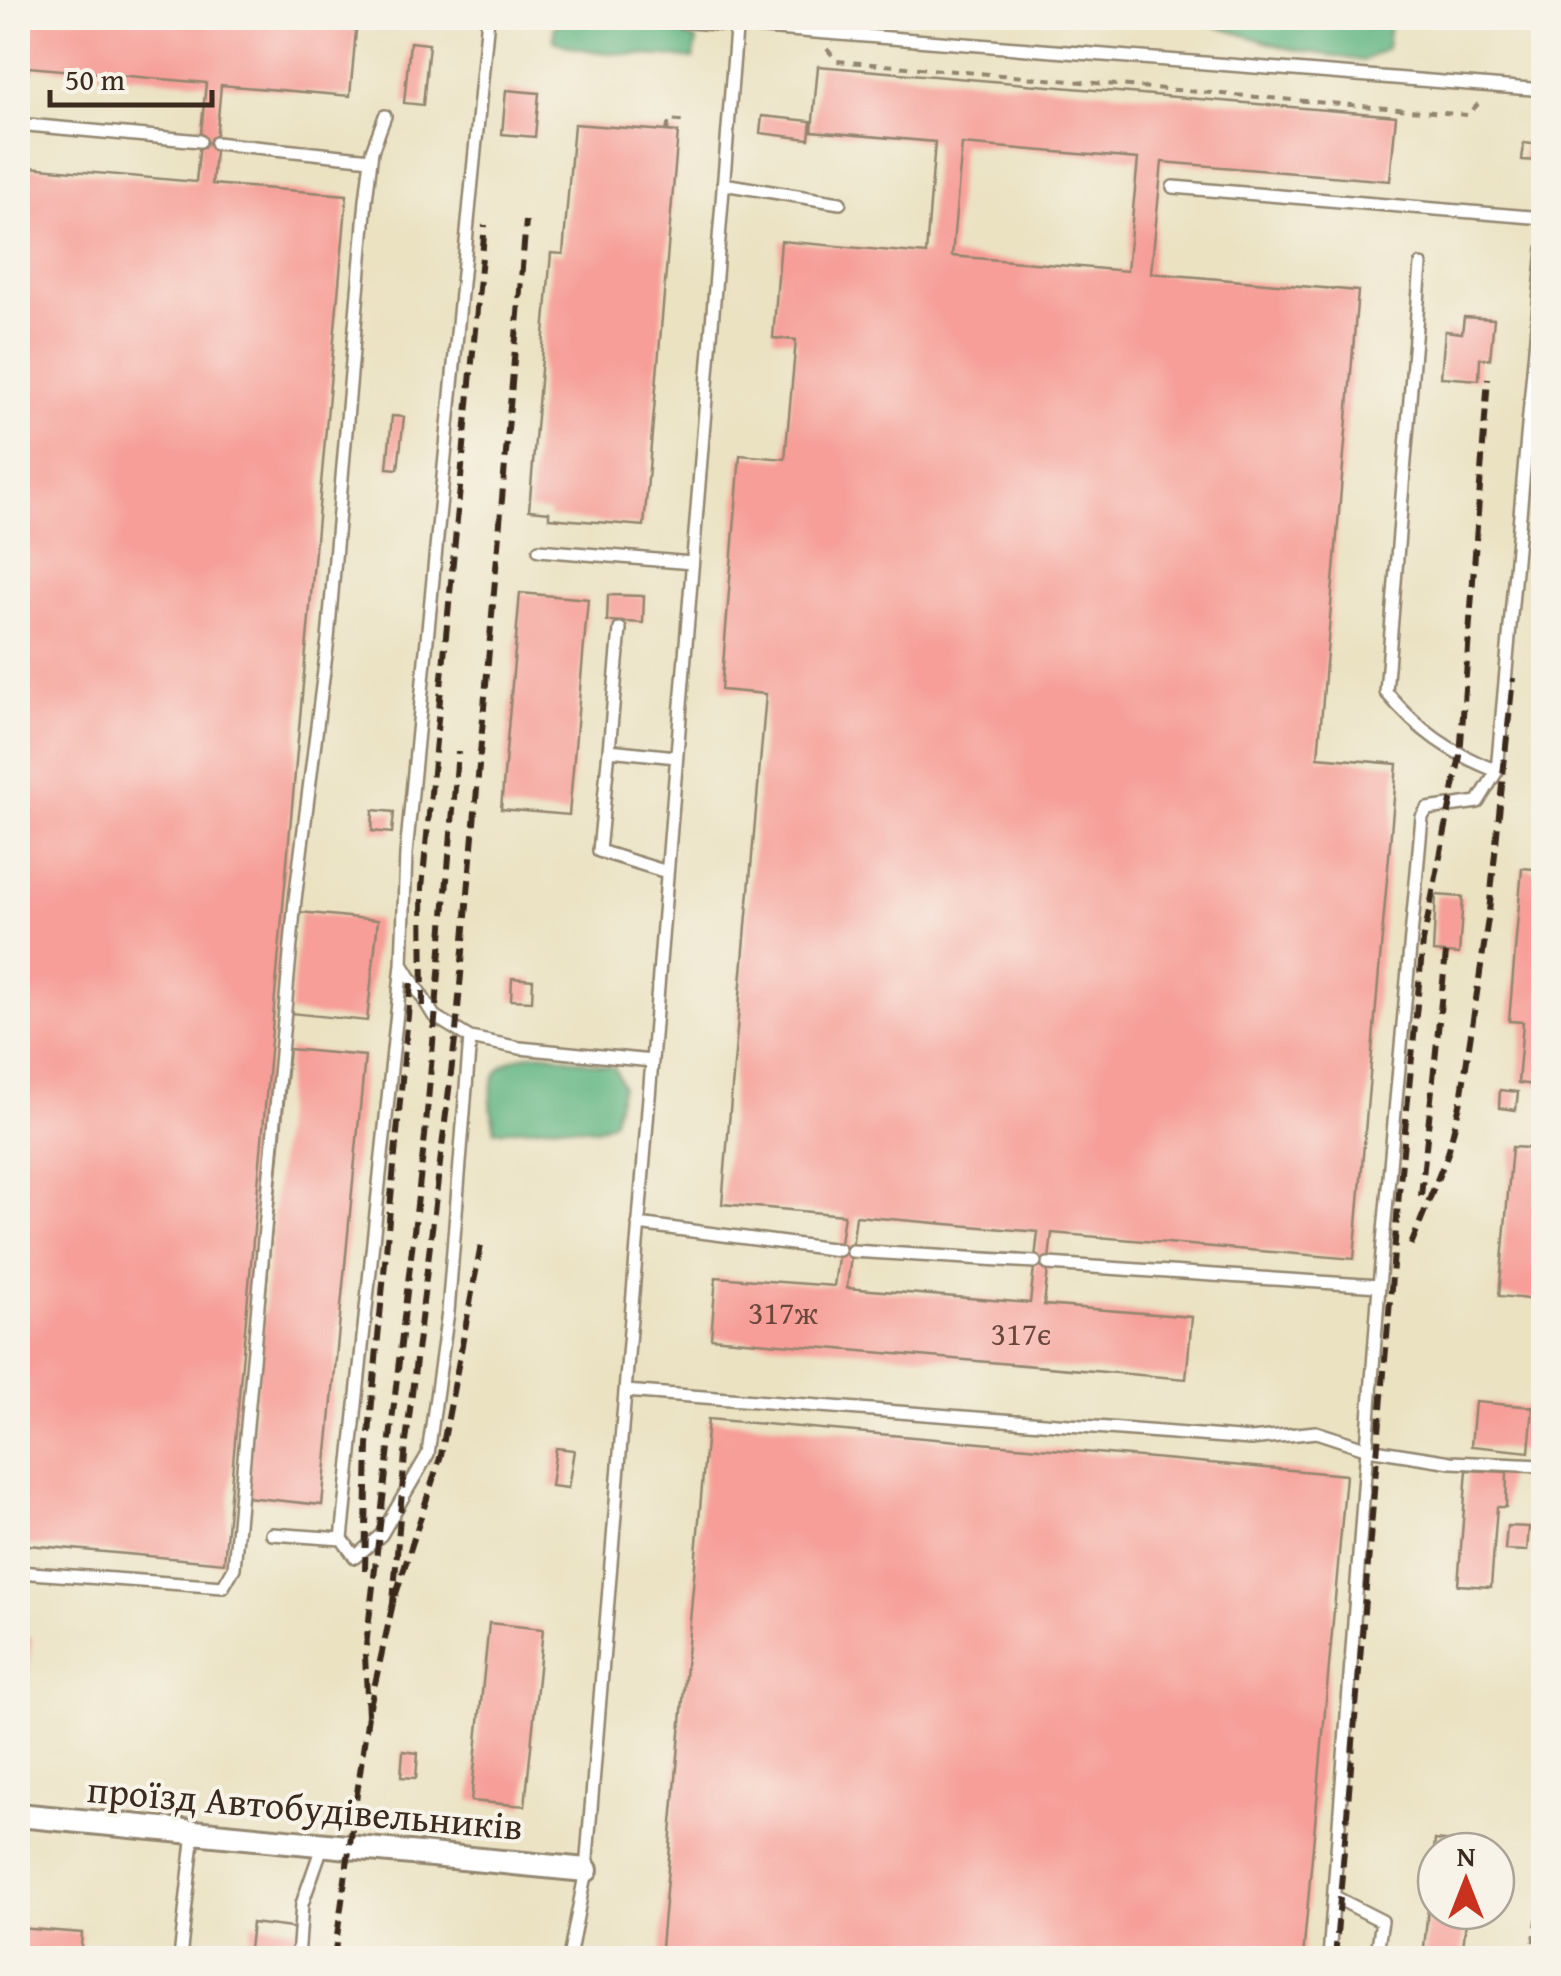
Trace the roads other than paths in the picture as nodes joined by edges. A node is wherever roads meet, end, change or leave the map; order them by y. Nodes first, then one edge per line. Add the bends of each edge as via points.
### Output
1 (488, 18) edge
2 (639, 18) edge
3 (736, 23) edge
4 (1544, 90) edge
5 (385, 116) dead end
6 (28, 126) dead end
7 (200, 141) dead end
8 (216, 142) dead end
9 (371, 159) junction
10 (723, 184) junction
11 (1173, 187) dead end
12 (840, 204) dead end
13 (1544, 218) edge
14 (1544, 248) edge
15 (1422, 265) dead end
16 (540, 550) dead end
17 (692, 563) junction
18 (620, 630) dead end
19 (609, 750) junction
20 (676, 757) junction
21 (1497, 770) junction
22 (667, 872) junction
23 (402, 964) junction
24 (470, 1038) junction
25 (652, 1061) junction
26 (638, 1224) junction
27 (1379, 1286) junction
28 (625, 1391) junction
29 (1368, 1449) junction
30 (1544, 1466) edge
31 (272, 1534) dead end
32 (342, 1539) junction
33 (18, 1572) edge
34 (18, 1815) edge
35 (194, 1832) junction
36 (323, 1844) junction
37 (586, 1870) junction
38 (1335, 1897) junction
39 (180, 1958) edge
40 (298, 1958) edge
41 (569, 1958) edge
42 (1328, 1958) edge
43 (1376, 1958) edge

1 - 23 lane via 406,854
2 - 3 lane
3 - 4 lane
3 - 10 lane
5 - 9 lane
6 - 7 lane
8 - 9 lane
9 - 33 lane via 234,1568 223,1587
10 - 12 lane
10 - 17 lane
11 - 13 lane
14 - 21 lane
15 - 21 lane via 1386,692 1413,724 1455,754
16 - 17 lane
17 - 20 lane
18 - 19 lane
19 - 20 lane
19 - 22 lane via 598,851
20 - 22 lane
21 - 27 lane via 1478,802 1427,809 1422,817
22 - 25 lane
23 - 24 lane via 434,1016
23 - 32 lane
24 - 25 lane
24 - 32 lane via 448,1312 428,1454 382,1535 355,1557
25 - 26 lane
26 - 27 lane via 846,1250
26 - 28 lane
27 - 29 lane
28 - 29 lane via 1251,1439 1316,1432
28 - 37 lane
29 - 30 lane
29 - 38 lane
31 - 32 lane
34 - 35 street, проїзд Автобудівельників
35 - 36 street, проїзд Автобудівельників
35 - 39 lane
36 - 37 street, проїзд Автобудівельників
36 - 40 lane via 302,1904
37 - 41 lane
38 - 42 lane
38 - 43 lane via 1382,1921

